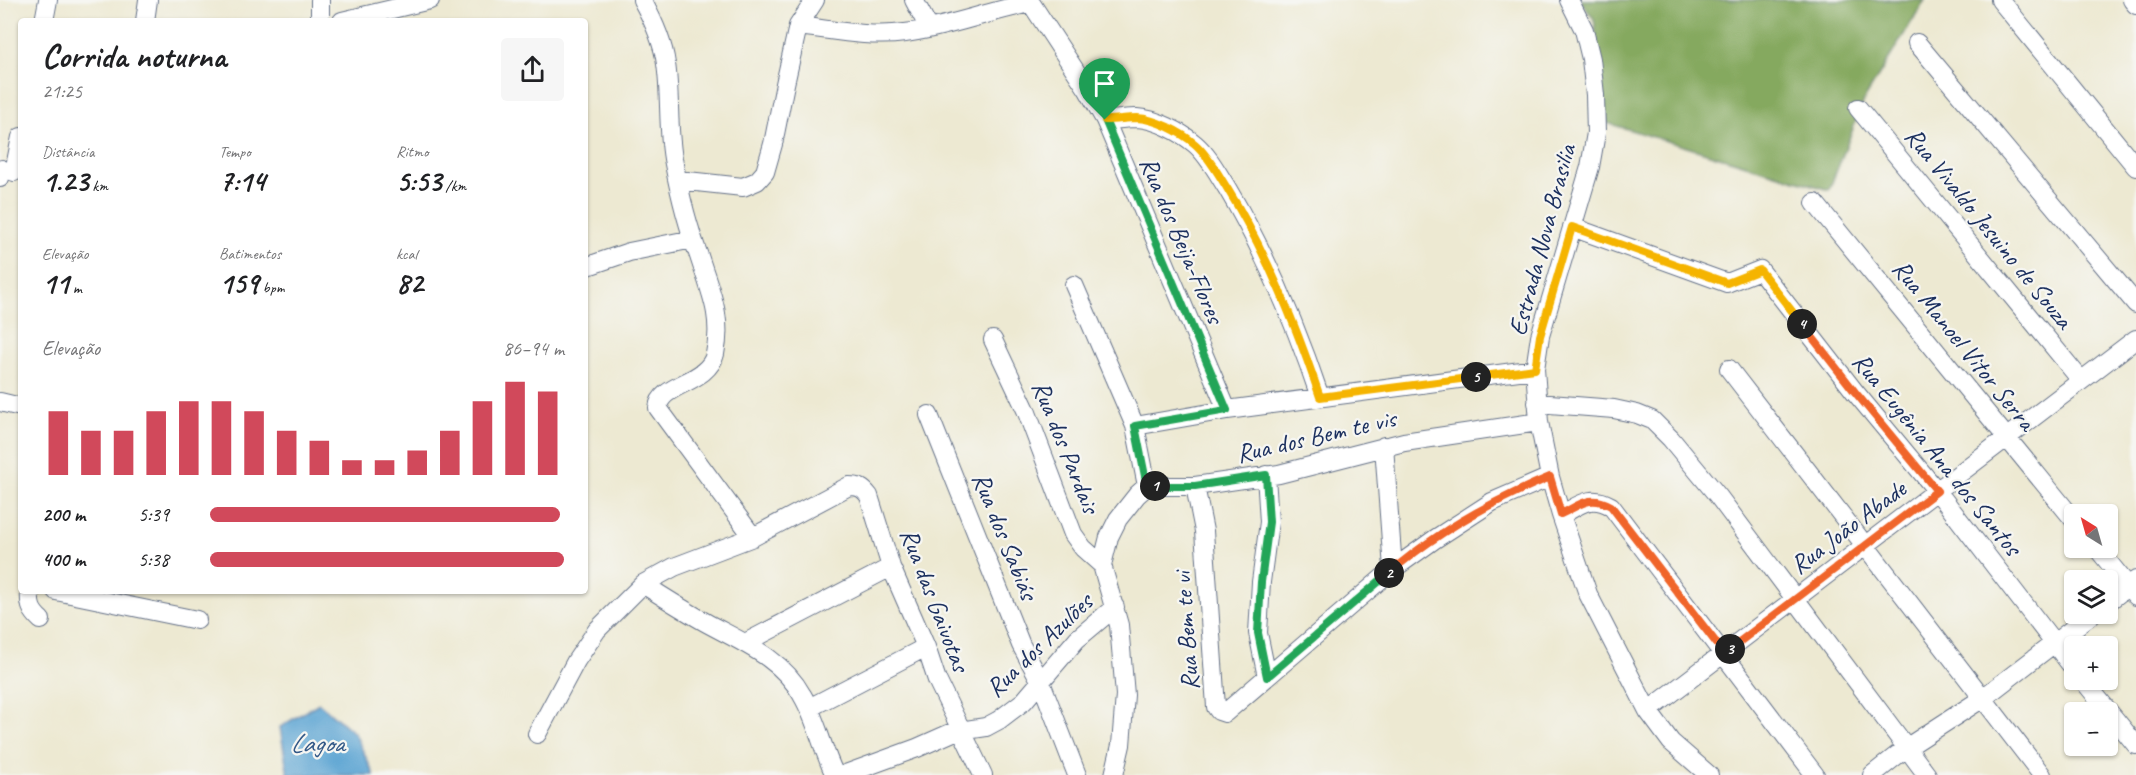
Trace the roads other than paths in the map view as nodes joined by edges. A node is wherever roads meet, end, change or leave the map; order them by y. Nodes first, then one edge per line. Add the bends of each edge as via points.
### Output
1 (48, 0) edge
2 (148, 0) edge
3 (320, 0) edge
4 (430, 0) edge
5 (642, 0) edge
6 (815, 0) edge
7 (914, 0) edge
8 (1569, 0) edge
9 (2132, 0) edge
10 (1030, 2) edge
11 (2010, 3) edge
12 (2136, 5) edge
13 (45, 18) edge
14 (145, 18) edge
15 (320, 18) edge
16 (355, 18) edge
17 (798, 26) junction
18 (929, 28) junction
19 (1917, 43) dead end
20 (1858, 108) dead end
21 (1105, 120) junction
22 (18, 144) edge
23 (2136, 167) edge
24 (7, 172) edge
25 (678, 180) junction
26 (1815, 203) dead end
27 (1572, 227) junction
28 (693, 238) junction
29 (588, 266) edge
30 (1074, 285) dead end
31 (2136, 304) edge
32 (2136, 339) edge
33 (993, 340) dead end
34 (1535, 369) junction
35 (1729, 369) dead end
36 (2080, 379) junction
37 (1320, 397) junction
38 (0, 402) edge
39 (1537, 403) junction
40 (18, 406) edge
41 (1227, 410) junction
42 (928, 415) dead end
43 (1539, 422) junction
44 (1135, 426) junction
45 (2006, 436) junction
46 (1383, 446) junction
47 (1266, 475) junction
48 (1550, 477) junction
49 (1147, 486) junction
50 (1195, 486) junction
51 (1937, 491) junction
52 (2064, 508) edge
53 (1561, 514) junction
54 (753, 537) junction
55 (1866, 544) junction
56 (2106, 558) edge
57 (1102, 565) junction
58 (891, 567) junction
59 (1393, 569) junction
60 (643, 584) junction
61 (2133, 587) edge
62 (30, 594) edge
63 (71, 594) edge
64 (2118, 596) edge
65 (1796, 599) junction
66 (1115, 607) junction
67 (41, 620) dead end
68 (197, 620) dead end
69 (2079, 624) edge
70 (745, 643) junction
71 (2054, 644) junction
72 (926, 647) junction
73 (1724, 653) junction
74 (2064, 656) edge
75 (1267, 677) junction
76 (1041, 682) junction
77 (2091, 690) edge
78 (1983, 698) junction
79 (809, 708) junction
80 (1648, 711) junction
81 (962, 730) junction
82 (537, 734) dead end
83 (2136, 745) edge
84 (1906, 748) junction
85 (835, 775) edge
86 (843, 775) edge
87 (983, 775) edge
88 (1077, 775) edge
89 (1114, 775) edge
90 (1709, 775) edge
91 (1815, 775) edge
92 (1872, 775) edge
93 (1927, 775) edge
94 (2042, 775) edge

1 - 13 street
2 - 14 street
3 - 15 street
4 - 16 street
5 - 25 street via 656,27 666,62 670,140
6 - 17 street
7 - 18 street
8 - 27 street, Estrada Nova Brasilia via 1584,30 1590,59 1596,133
9 - 12 street
10 - 18 street
10 - 21 street, Rua dos Beija-Flores
11 - 23 street
17 - 18 street via 875,35
17 - 25 street via 765,172 757,181 742,187
19 - 31 street
20 - 36 street, Rua Vivaldo Jesuino de Souza
21 - 37 street via 1139,118 1158,123 1182,134 1206,156 1244,216 1294,323
21 - 41 street, Rua dos Beija-Flores
22 - 24 street
25 - 28 street
26 - 45 street, Rua Manoel Vitor Serra
27 - 34 street, Estrada Nova Brasilia via 1540,336
27 - 51 street, Rua Eugênia Ana dos Santos via 1727,283 1760,270
28 - 29 street
28 - 54 street via 715,303 716,344 711,365 661,398 658,408
30 - 44 street
32 - 36 street, Rua João Abade
33 - 57 street, Rua dos Pardais via 1026,410 1070,527 1083,548
34 - 37 street, Rua dos Bem te vis
34 - 39 street, Estrada Nova Brasilia
35 - 55 street
36 - 45 street, Rua João Abade
37 - 41 street, Rua dos Bem te vis
38 - 40 street
39 - 43 street, Estrada Nova Brasilia
39 - 65 street via 1614,409 1652,420 1718,496
41 - 44 street, Rua dos Bem te vis
42 - 76 street, Rua dos Sabiás via 1021,645
43 - 46 street, Rua dos Bem te vis
43 - 48 street, Estrada Nova Brasilia
44 - 49 street
45 - 51 street, Rua João Abade
45 - 52 street, Rua Manoel Vitor Serra
46 - 47 street, Rua dos Bem te vis
46 - 59 street
47 - 50 street, Rua dos Bem te vis
47 - 75 street via 1269,522 1258,633
48 - 53 street, Estrada Nova Brasilia
48 - 59 street, Rua Bem te vi via 1479,509
49 - 50 street, Rua dos Bem te vis
49 - 57 street, Rua dos Azulões via 1118,519
50 - 75 street, Rua Bem te vi via 1204,531 1216,707 1225,713 1229,711
51 - 55 street, Rua João Abade
51 - 71 street, Rua Eugênia Ana dos Santos
53 - 73 street via 1597,499 1611,506
53 - 80 street, Estrada Nova Brasilia via 1588,594
54 - 58 street, Rua das Gaivotas via 849,486 860,487 869,496
54 - 60 street via 674,567
55 - 65 street, Rua João Abade
55 - 78 street
56 - 61 street
57 - 66 street, Rua dos Azulões
58 - 70 street
58 - 72 street, Rua das Gaivotas
59 - 75 street, Rua Bem te vi
60 - 70 street
60 - 82 street via 597,630
61 - 64 street
62 - 67 street via 32,612
63 - 68 street
65 - 73 street, Rua João Abade
65 - 84 street
66 - 76 street, Rua dos Azulões via 1077,639
66 - 89 street via 1125,694
69 - 71 street
70 - 79 street via 782,669
71 - 74 street, Rua Eugênia Ana dos Santos
71 - 78 street
72 - 79 street
72 - 81 street, Rua das Gaivotas
73 - 80 street, Rua João Abade
73 - 91 street
76 - 81 street, Rua dos Azulões via 999,720 986,727
76 - 88 street, Rua dos Sabiás
77 - 83 street
78 - 84 street
78 - 94 street
79 - 85 street
80 - 90 street, Estrada Nova Brasilia via 1671,742
81 - 86 street, Rua dos Azulões
81 - 87 street, Rua das Gaivotas
84 - 92 street
84 - 93 street

